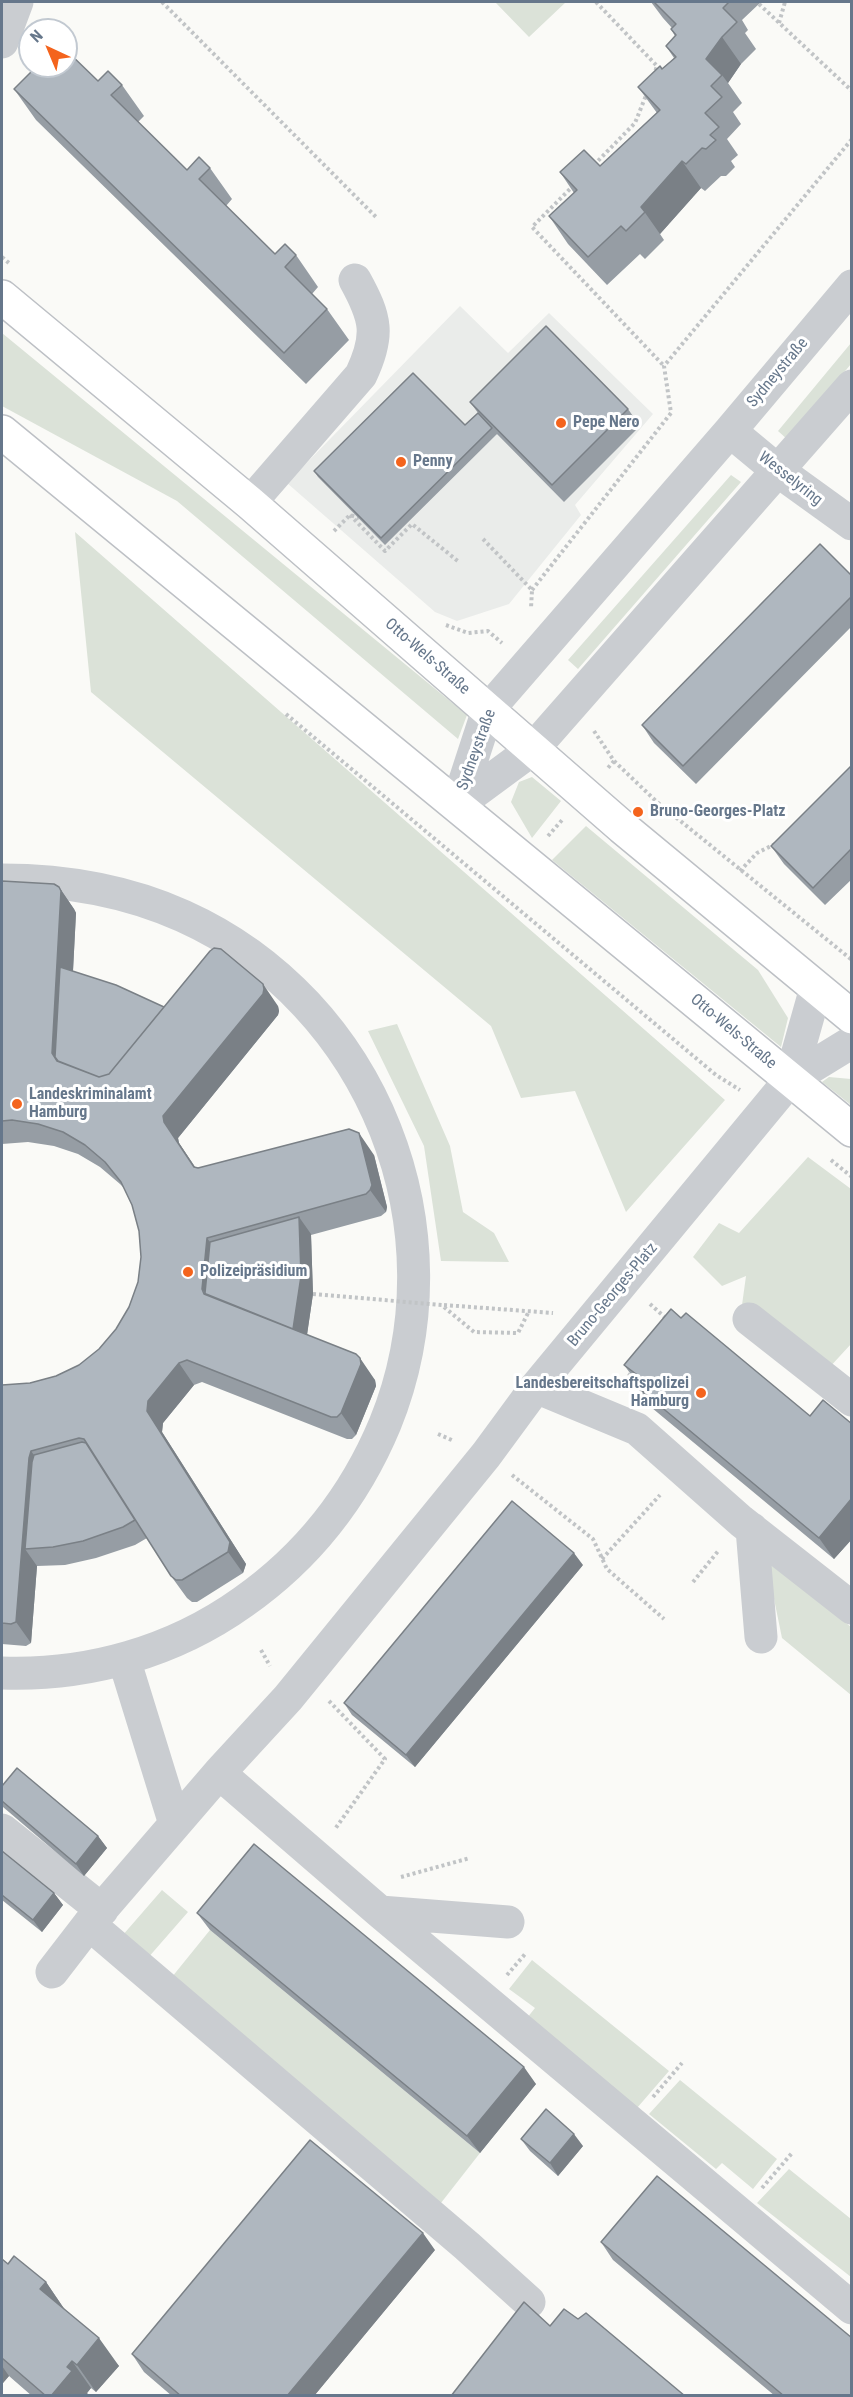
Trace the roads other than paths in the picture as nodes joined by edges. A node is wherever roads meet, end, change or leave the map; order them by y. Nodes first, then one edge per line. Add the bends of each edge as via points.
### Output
1 (17, 2) edge
2 (2, 42) edge
3 (356, 280) dead end
4 (852, 286) edge
5 (2, 297) edge
6 (852, 386) edge
7 (730, 431) junction
8 (2, 432) edge
9 (777, 470) junction
10 (250, 503) junction
11 (852, 524) edge
12 (488, 710) junction
13 (532, 749) junction
14 (457, 805) junction
15 (2, 880) edge
16 (816, 988) junction
17 (852, 1017) edge
18 (852, 1042) edge
19 (790, 1080) junction
20 (852, 1130) edge
21 (748, 1319) dead end
22 (543, 1379) junction
23 (852, 1400) edge
24 (752, 1529) junction
25 (852, 1608) edge
26 (761, 1637) dead end
27 (124, 1659) junction
28 (2, 1673) edge
29 (219, 1773) junction
30 (175, 1824) junction
31 (2, 1830) edge
32 (369, 1903) junction
33 (95, 1917) junction
34 (508, 1922) dead end
35 (52, 1972) dead end
36 (529, 2302) dead end
37 (852, 2308) edge

1 - 2 street
3 - 10 street via 370,307 374,330 371,354 361,375
4 - 7 street, Sydneystraße
5 - 10 main road, Otto-Wels-Straße
6 - 9 street, Sydneystraße
7 - 9 street, Wesselyring
7 - 12 street, Sydneystraße
8 - 14 main road, Otto-Wels-Straße
9 - 11 street, Wesselyring
9 - 13 street, Sydneystraße
10 - 12 main road, Otto-Wels-Straße
12 - 13 main road, Otto-Wels-Straße
12 - 14 street, Sydneystraße
13 - 14 street, Sydneystraße
13 - 16 main road, Otto-Wels-Straße
14 - 19 main road, Otto-Wels-Straße
15 - 27 street via 73,884 146,901 194,921 256,960 315,1014 362,1079 392,1144 410,1217 413,1296 403,1368 383,1428 356,1484 315,1539 261,1590 200,1629
16 - 17 main road, Otto-Wels-Straße
16 - 19 street, Bruno-Georges-Platz
18 - 19 street, Bruno-Georges-Platz
19 - 20 main road, Otto-Wels-Straße
19 - 22 street, Bruno-Georges-Platz
21 - 23 street
22 - 24 street via 637,1429
22 - 29 street, Bruno-Georges-Platz via 288,1698
24 - 25 street
24 - 26 street
27 - 28 street via 50,1672
27 - 30 street
29 - 30 street, Bruno-Georges-Platz
29 - 32 street
30 - 33 street, Bruno-Georges-Platz
31 - 33 street
32 - 34 street
32 - 37 street
33 - 35 street, Bruno-Georges-Platz
33 - 36 street

